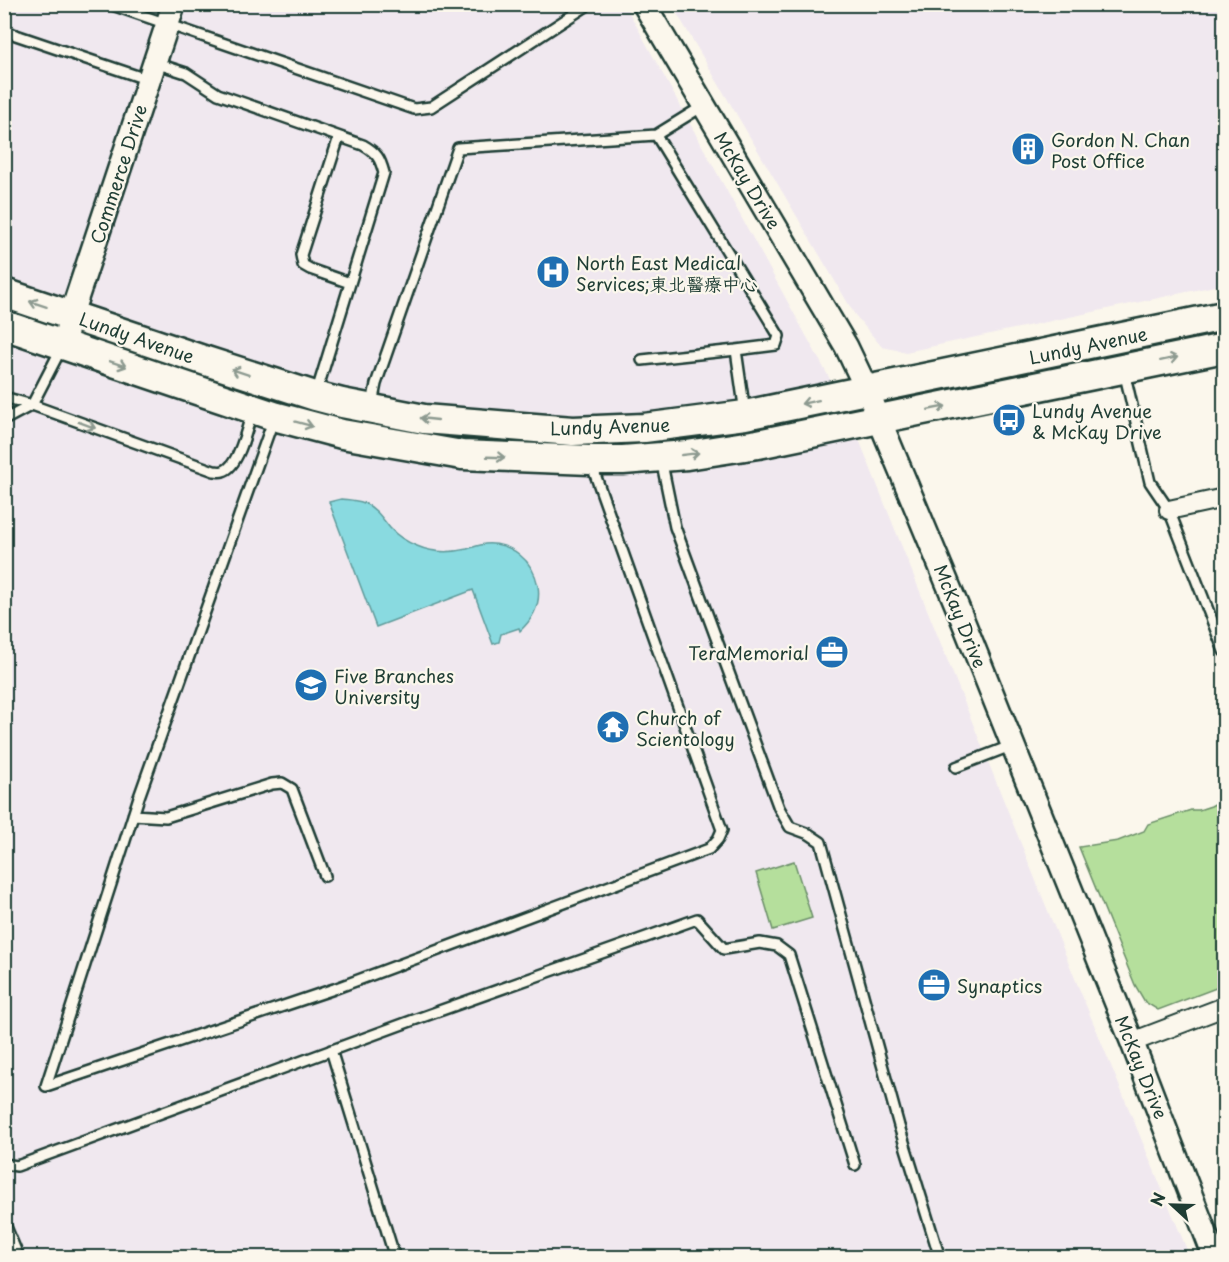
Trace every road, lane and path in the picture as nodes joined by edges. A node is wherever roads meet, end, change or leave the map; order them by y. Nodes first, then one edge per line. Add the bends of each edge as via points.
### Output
1 (109, 4) edge
2 (584, 4) edge
3 (644, 4) edge
4 (171, 15) edge
5 (4, 31) edge
6 (152, 71) junction
7 (704, 106) junction
8 (656, 135) junction
9 (339, 137) junction
10 (350, 283) junction
11 (4, 293) edge
12 (71, 315) junction
13 (1224, 316) edge
14 (4, 325) edge
15 (63, 345) junction
16 (1224, 348) edge
17 (736, 350) junction
18 (642, 360) dead end
19 (1123, 369) junction
20 (867, 390) junction
21 (315, 396) junction
22 (4, 397) edge
23 (32, 405) junction
24 (371, 410) junction
25 (264, 412) junction
26 (746, 416) junction
27 (880, 419) junction
28 (4, 420) edge
29 (660, 457) junction
30 (590, 460) junction
31 (1224, 498) edge
32 (1169, 510) junction
33 (1224, 651) edge
34 (1013, 745) junction
35 (956, 767) dead end
36 (133, 815) junction
37 (326, 876) dead end
38 (1224, 1009) edge
39 (1132, 1041) junction
40 (331, 1050) junction
41 (4, 1164) edge
42 (855, 1165) dead end
43 (4, 1222) edge
44 (19, 1257) edge
45 (395, 1257) edge
46 (940, 1257) edge
47 (1215, 1257) edge

1 - 4 lane
2 - 4 lane via 585,8 430,107 414,108
3 - 7 street, McKay Drive
4 - 6 street, Commerce Drive
5 - 6 lane
6 - 9 lane via 186,73 219,94
6 - 12 street, Commerce Drive
7 - 8 lane
7 - 20 street, McKay Drive via 846,346
8 - 17 lane via 779,336 776,345
8 - 24 lane via 458,148 376,384
9 - 10 lane via 371,150 381,159 384,173
9 - 10 lane via 301,255 303,265 310,269
10 - 21 lane
12 -> 11 main road, Lundy Avenue
12 - 15 street, Commerce Drive
21 -> 12 main road, Lundy Avenue
13 - 20 main road, Lundy Avenue
14 - 15 main road, Lundy Avenue
15 - 23 lane
15 -> 25 main road, Lundy Avenue
19 -> 16 main road, Lundy Avenue
17 - 18 lane
17 - 26 lane
27 -> 19 main road, Lundy Avenue
19 - 32 lane via 1150,482
20 -> 26 main road, Lundy Avenue
20 - 27 street, McKay Drive
21 - 24 main road, Lundy Avenue
22 - 23 lane
23 -> 25 lane via 214,471 224,471 232,465
23 - 28 lane
26 -> 24 main road, Lundy Avenue via 644,428 573,431 424,419
25 -> 30 main road, Lundy Avenue via 342,434 462,455
25 - 36 lane
29 -> 27 main road, Lundy Avenue via 758,444
27 - 34 street, McKay Drive
29 - 30 main road, Lundy Avenue
29 - 46 lane via 675,527 779,808 790,827 822,842
30 - 36 lane via 722,830 709,849 334,989 46,1086
31 - 32 street
32 - 33 lane
34 - 35 lane
34 - 39 street, McKay Drive
36 - 37 lane via 166,817 282,783 292,789
38 - 39 street
39 - 47 street, McKay Drive
40 - 41 lane via 16,1166
40 - 42 lane via 697,919 724,949 760,943 777,946 789,955
40 - 45 lane
43 - 44 lane

